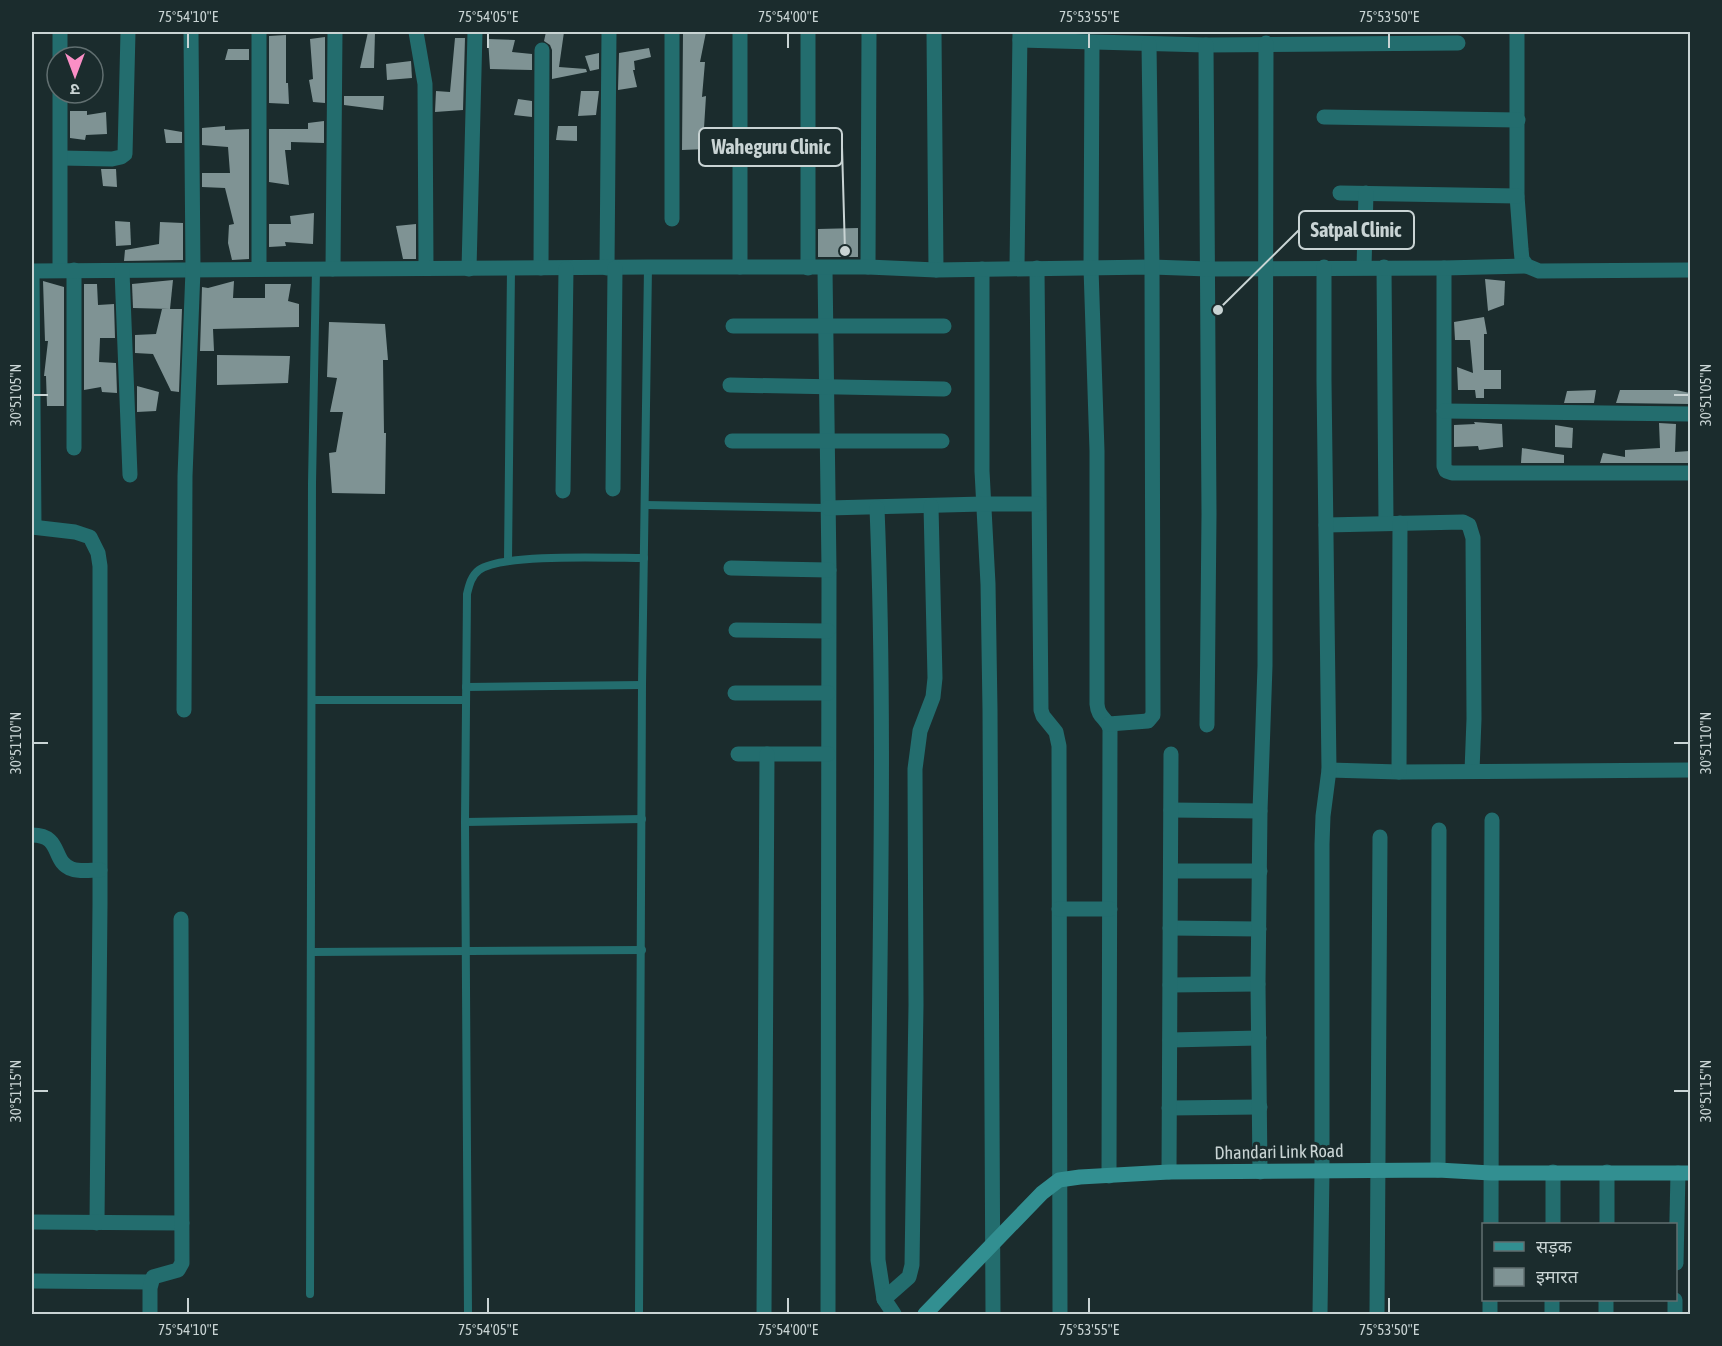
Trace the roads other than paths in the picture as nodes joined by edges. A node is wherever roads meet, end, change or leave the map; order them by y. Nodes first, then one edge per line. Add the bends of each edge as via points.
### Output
1 (128, 32) edge
2 (191, 32) edge
3 (259, 32) edge
4 (335, 32) edge
5 (416, 32) edge
6 (475, 32) edge
7 (609, 32) edge
8 (672, 32) edge
9 (740, 32) edge
10 (808, 32) edge
11 (869, 32) edge
12 (934, 32) edge
13 (1517, 32) edge
14 (1020, 36) edge
15 (1314, 37) edge
16 (1092, 43) junction
17 (1458, 43) dead end
18 (1149, 44) junction
19 (1266, 44) junction
20 (1206, 45) junction
21 (542, 50) dead end
22 (60, 105) edge
23 (1324, 117) dead end
24 (1518, 120) junction
25 (61, 158) junction
26 (1340, 193) dead end
27 (1365, 193) junction
28 (1517, 196) junction
29 (672, 219) dead end
30 (1527, 266) junction
31 (648, 267) junction
32 (740, 267) junction
33 (868, 267) junction
34 (1152, 267) junction
35 (1324, 267) junction
36 (1364, 267) junction
37 (1384, 267) junction
38 (259, 268) junction
39 (426, 268) junction
40 (511, 268) junction
41 (541, 268) junction
42 (611, 268) junction
43 (808, 268) junction
44 (1017, 268) junction
45 (1036, 268) junction
46 (1091, 268) junction
47 (1266, 268) junction
48 (1444, 268) junction
49 (316, 269) junction
50 (333, 269) junction
51 (469, 269) junction
52 (566, 269) junction
53 (825, 269) junction
54 (982, 269) junction
55 (1208, 269) junction
56 (67, 270) junction
57 (193, 270) junction
58 (936, 270) junction
59 (1690, 270) edge
60 (32, 271) edge
61 (122, 272) junction
62 (733, 326) dead end
63 (826, 326) junction
64 (944, 326) dead end
65 (730, 386) dead end
66 (826, 387) junction
67 (944, 389) dead end
68 (1444, 411) junction
69 (1690, 414) edge
70 (827, 440) junction
71 (732, 441) dead end
72 (942, 441) dead end
73 (74, 448) dead end
74 (1690, 473) edge
75 (130, 475) dead end
76 (613, 489) dead end
77 (563, 491) dead end
78 (983, 504) junction
79 (1038, 504) junction
80 (645, 505) junction
81 (931, 506) junction
82 (828, 508) junction
83 (877, 508) junction
84 (1393, 523) junction
85 (1326, 525) junction
86 (33, 527) edge
87 (644, 558) junction
88 (508, 561) junction
89 (731, 568) dead end
90 (829, 570) junction
91 (736, 630) dead end
92 (828, 631) junction
93 (642, 685) junction
94 (466, 687) junction
95 (735, 693) dead end
96 (828, 693) junction
97 (312, 700) junction
98 (465, 700) junction
99 (184, 710) dead end
100 (1109, 724) junction
101 (1207, 725) dead end
102 (828, 753) junction
103 (738, 754) dead end
104 (767, 754) junction
105 (1171, 754) dead end
106 (1329, 770) junction
107 (1690, 770) edge
108 (1472, 771) junction
109 (1399, 772) junction
110 (1171, 810) junction
111 (1260, 811) junction
112 (642, 819) junction
113 (1492, 820) dead end
114 (465, 822) junction
115 (1439, 830) dead end
116 (32, 835) edge
117 (1380, 837) dead end
118 (100, 870) junction
119 (1171, 871) junction
120 (1260, 871) junction
121 (1059, 909) junction
122 (1110, 909) junction
123 (181, 919) dead end
124 (1170, 928) junction
125 (1259, 929) junction
126 (466, 950) junction
127 (642, 950) junction
128 (311, 952) junction
129 (1170, 984) junction
130 (1258, 984) junction
131 (1259, 1038) junction
132 (1170, 1040) junction
133 (1260, 1107) junction
134 (1169, 1108) junction
135 (1438, 1170) junction
136 (1322, 1171) junction
137 (1379, 1171) junction
138 (1169, 1172) junction
139 (1260, 1172) junction
140 (1553, 1172) junction
141 (1607, 1172) junction
142 (1491, 1173) junction
143 (1684, 1173) edge
144 (1108, 1176) junction
145 (1059, 1180) junction
146 (32, 1222) edge
147 (97, 1223) junction
148 (183, 1223) junction
149 (1491, 1223) edge
150 (1552, 1223) edge
151 (1607, 1223) edge
152 (992, 1244) junction
153 (1677, 1252) edge
154 (32, 1281) edge
155 (150, 1282) junction
156 (310, 1294) dead end
157 (884, 1299) junction
158 (150, 1314) edge
159 (468, 1314) edge
160 (639, 1314) edge
161 (764, 1314) edge
162 (828, 1314) edge
163 (894, 1314) edge
164 (925, 1314) edge
165 (993, 1314) edge
166 (1060, 1314) edge
167 (1320, 1314) edge
168 (1377, 1314) edge

1 - 25 street via 124,154 112,159
2 - 57 street
3 - 38 street
4 - 50 street
5 - 39 street via 425,84
6 - 51 street
7 - 42 street
8 - 29 street
9 - 32 street
10 - 43 street
11 - 33 street
12 - 58 street
13 - 24 street
14 - 16 street
14 - 44 street
15 - 17 street
15 - 19 street
16 - 18 street
16 - 46 street
18 - 20 street
18 - 34 street
19 - 20 street
19 - 47 street
20 - 55 street
21 - 41 street
22 - 25 street
23 - 24 street
24 - 28 street
25 - 56 street via 59,201
26 - 27 street
27 - 28 street
27 - 36 street
28 - 30 street via 1522,259
30 - 48 street
30 - 59 street via 1539,271
31 - 32 street
31 - 42 street
31 - 80 lane
32 - 43 street
33 - 53 street
33 - 58 street
34 - 46 street
34 - 55 street
34 - 100 street via 1153,715 1148,721
35 - 36 street
35 - 47 street
35 - 85 street
36 - 37 street
37 - 48 street
37 - 84 street
38 - 49 street
38 - 57 street
39 - 50 street
39 - 51 street
40 - 41 street
40 - 51 street
40 - 88 lane
41 - 52 street
42 - 52 street
42 - 76 street
43 - 53 street
44 - 45 street
44 - 54 street
45 - 46 street
45 - 79 street
46 - 100 street via 1097,451 1097,704 1098,712
47 - 55 street
47 - 111 street via 1265,677
48 - 68 street
49 - 50 street
49 - 97 lane
52 - 77 street
53 - 63 street
54 - 58 street
54 - 78 street
55 - 101 street
56 - 60 street
56 - 61 street
56 - 73 street
57 - 61 street
57 - 99 street via 185,476
60 - 86 street
61 - 75 street
62 - 63 street
63 - 64 street
63 - 66 street
65 - 66 street
66 - 67 street
66 - 70 street
68 - 69 street
68 - 74 street via 1444,466 1452,473
70 - 71 street
70 - 72 street
70 - 82 street
78 - 79 street
78 - 81 street
78 - 152 street via 991,722
79 - 121 street via 1041,710 1056,732 1059,746
80 - 82 lane
80 - 87 lane
81 - 83 street
81 - 157 street via 935,678 933,697 920,731 915,769 912,1265 909,1277
82 - 83 street
82 - 90 street
83 - 157 street via 881,825 878,1260
84 - 85 street
84 - 108 street via 1463,522 1472,530
84 - 109 street
85 - 106 street
86 - 118 street via 90,537 98,553
87 - 88 lane
87 - 93 lane
88 - 94 lane via 479,570 471,579 467,594
89 - 90 street
90 - 92 street
91 - 92 street
92 - 96 street
93 - 94 lane
93 - 112 lane
94 - 98 lane
95 - 96 street
96 - 102 street
97 - 98 lane
97 - 128 lane
98 - 114 lane
100 - 122 street
102 - 104 street
102 - 162 street
103 - 104 street
104 - 161 street
105 - 110 street
106 - 109 street
106 - 136 street via 1322,844
107 - 108 street
108 - 109 street
110 - 111 street
110 - 119 street
111 - 120 street
112 - 114 lane
112 - 127 lane
113 - 142 street
114 - 126 lane
115 - 135 street
116 - 118 street via 52,840 70,868
117 - 137 street
118 - 147 street
119 - 120 street
119 - 124 street
120 - 125 street
121 - 122 street
121 - 145 street
122 - 144 street
123 - 148 street
124 - 125 street
124 - 129 street
125 - 130 street
126 - 127 lane
126 - 128 lane
126 - 159 lane
127 - 160 lane
128 - 156 lane
129 - 130 street
129 - 132 street
130 - 131 street
131 - 132 street
131 - 133 street
132 - 134 street
133 - 134 street
133 - 139 street
134 - 138 street
135 - 137 street, Dhandari Link Road
135 - 142 street, Dhandari Link Road
136 - 137 street, Dhandari Link Road
136 - 139 street, Dhandari Link Road
136 - 167 street
137 - 168 street
138 - 139 street, Dhandari Link Road
138 - 144 street, Dhandari Link Road
140 - 141 street, Dhandari Link Road
140 - 142 street, Dhandari Link Road
140 - 150 street
141 - 143 street, Dhandari Link Road
141 - 151 street
142 - 149 street
143 - 153 street
144 - 145 street, Dhandari Link Road
145 - 152 street
145 - 166 street
146 - 147 street
147 - 148 street
148 - 155 street via 181,1267 153,1277
152 - 164 street
152 - 165 street
154 - 155 street
155 - 158 street
157 - 163 street

